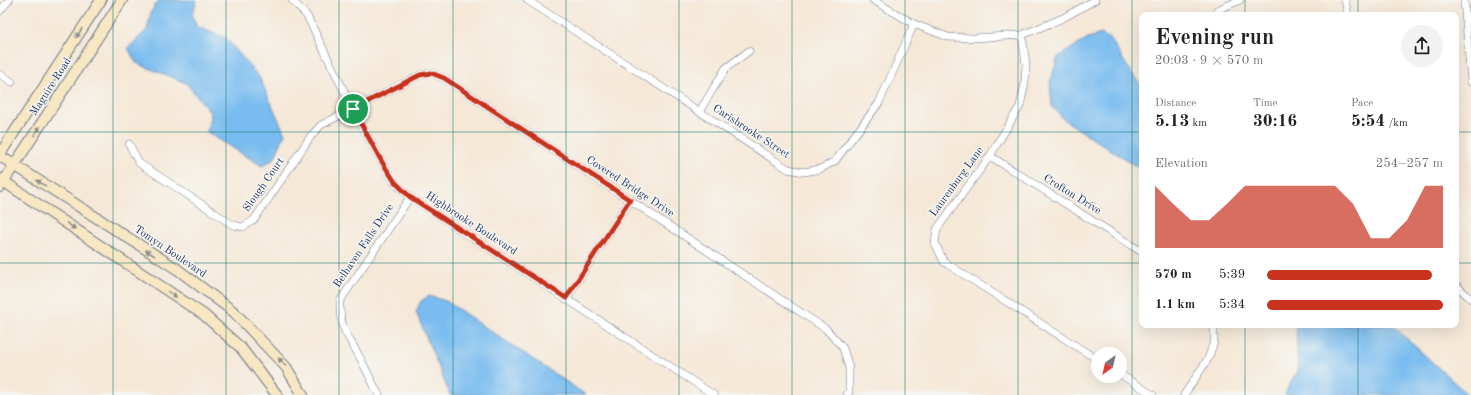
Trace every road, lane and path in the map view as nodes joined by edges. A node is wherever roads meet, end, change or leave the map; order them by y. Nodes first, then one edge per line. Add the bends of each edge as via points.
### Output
1 (9, 0) edge
2 (101, 0) edge
3 (122, 0) edge
4 (292, 0) edge
5 (527, 0) edge
6 (873, 0) edge
7 (1095, 0) edge
8 (1240, 0) edge
9 (1346, 0) edge
10 (1464, 0) edge
11 (0, 11) edge
12 (1216, 12) edge
13 (1348, 12) edge
14 (914, 24) junction
15 (1022, 35) junction
16 (748, 52) dead end
17 (0, 74) edge
18 (12, 82) dead end
19 (1471, 82) edge
20 (353, 109) junction
21 (699, 112) junction
22 (129, 144) dead end
23 (0, 155) edge
24 (990, 156) junction
25 (14, 166) junction
26 (1, 182) edge
27 (410, 197) junction
28 (630, 200) junction
29 (1139, 250) edge
30 (1459, 288) edge
31 (566, 298) junction
32 (1471, 299) edge
33 (1214, 328) edge
34 (1091, 356) edge
35 (1127, 378) edge
36 (277, 395) edge
37 (303, 395) edge
38 (379, 395) edge
39 (714, 395) edge
40 (847, 395) edge
41 (1153, 395) edge
42 (1184, 395) edge

1 - 11 street
2 -> 23 street, Maguire Road
25 -> 3 street, Maguire Road
4 - 20 street, Highbrooke Boulevard via 307,16
5 - 21 street, Carisbrooke Street
6 - 14 street
7 - 15 street via 1063,18
8 - 12 street
9 - 13 street
10 - 19 street
14 - 15 street via 948,37
14 - 21 street, Carisbrooke Street via 879,104 835,161 820,169 804,172 788,169
15 - 24 street, Laurenburg Lane via 1026,64 1024,91 1020,106
16 - 21 street via 726,68
17 - 18 street
20 - 22 street, Slough Court via 320,126 254,220 243,227 233,225 139,162
20 - 27 street, Highbrooke Boulevard via 388,172
20 - 28 street, Covered Bridge Drive via 420,75 431,73 444,78
23 - 25 street, Tomyn Boulevard
24 - 29 street, Crofton Drive
24 - 34 street, Laurenburg Lane via 937,229 935,243 944,262
25 - 26 street, Maguire Road
37 -> 25 street, Tomyn Boulevard via 286,367 234,312 176,269
26 -> 36 street via 204,316 241,348
27 - 31 street, Highbrooke Boulevard
27 - 38 street, Belhaven Falls Drive via 340,301 340,316 344,330
28 - 31 street
28 - 40 street, Covered Bridge Drive via 826,329 843,348 849,368
30 - 32 street
31 - 39 street, Highbrooke Boulevard
33 - 42 street via 1214,342 1208,359
35 - 41 street

